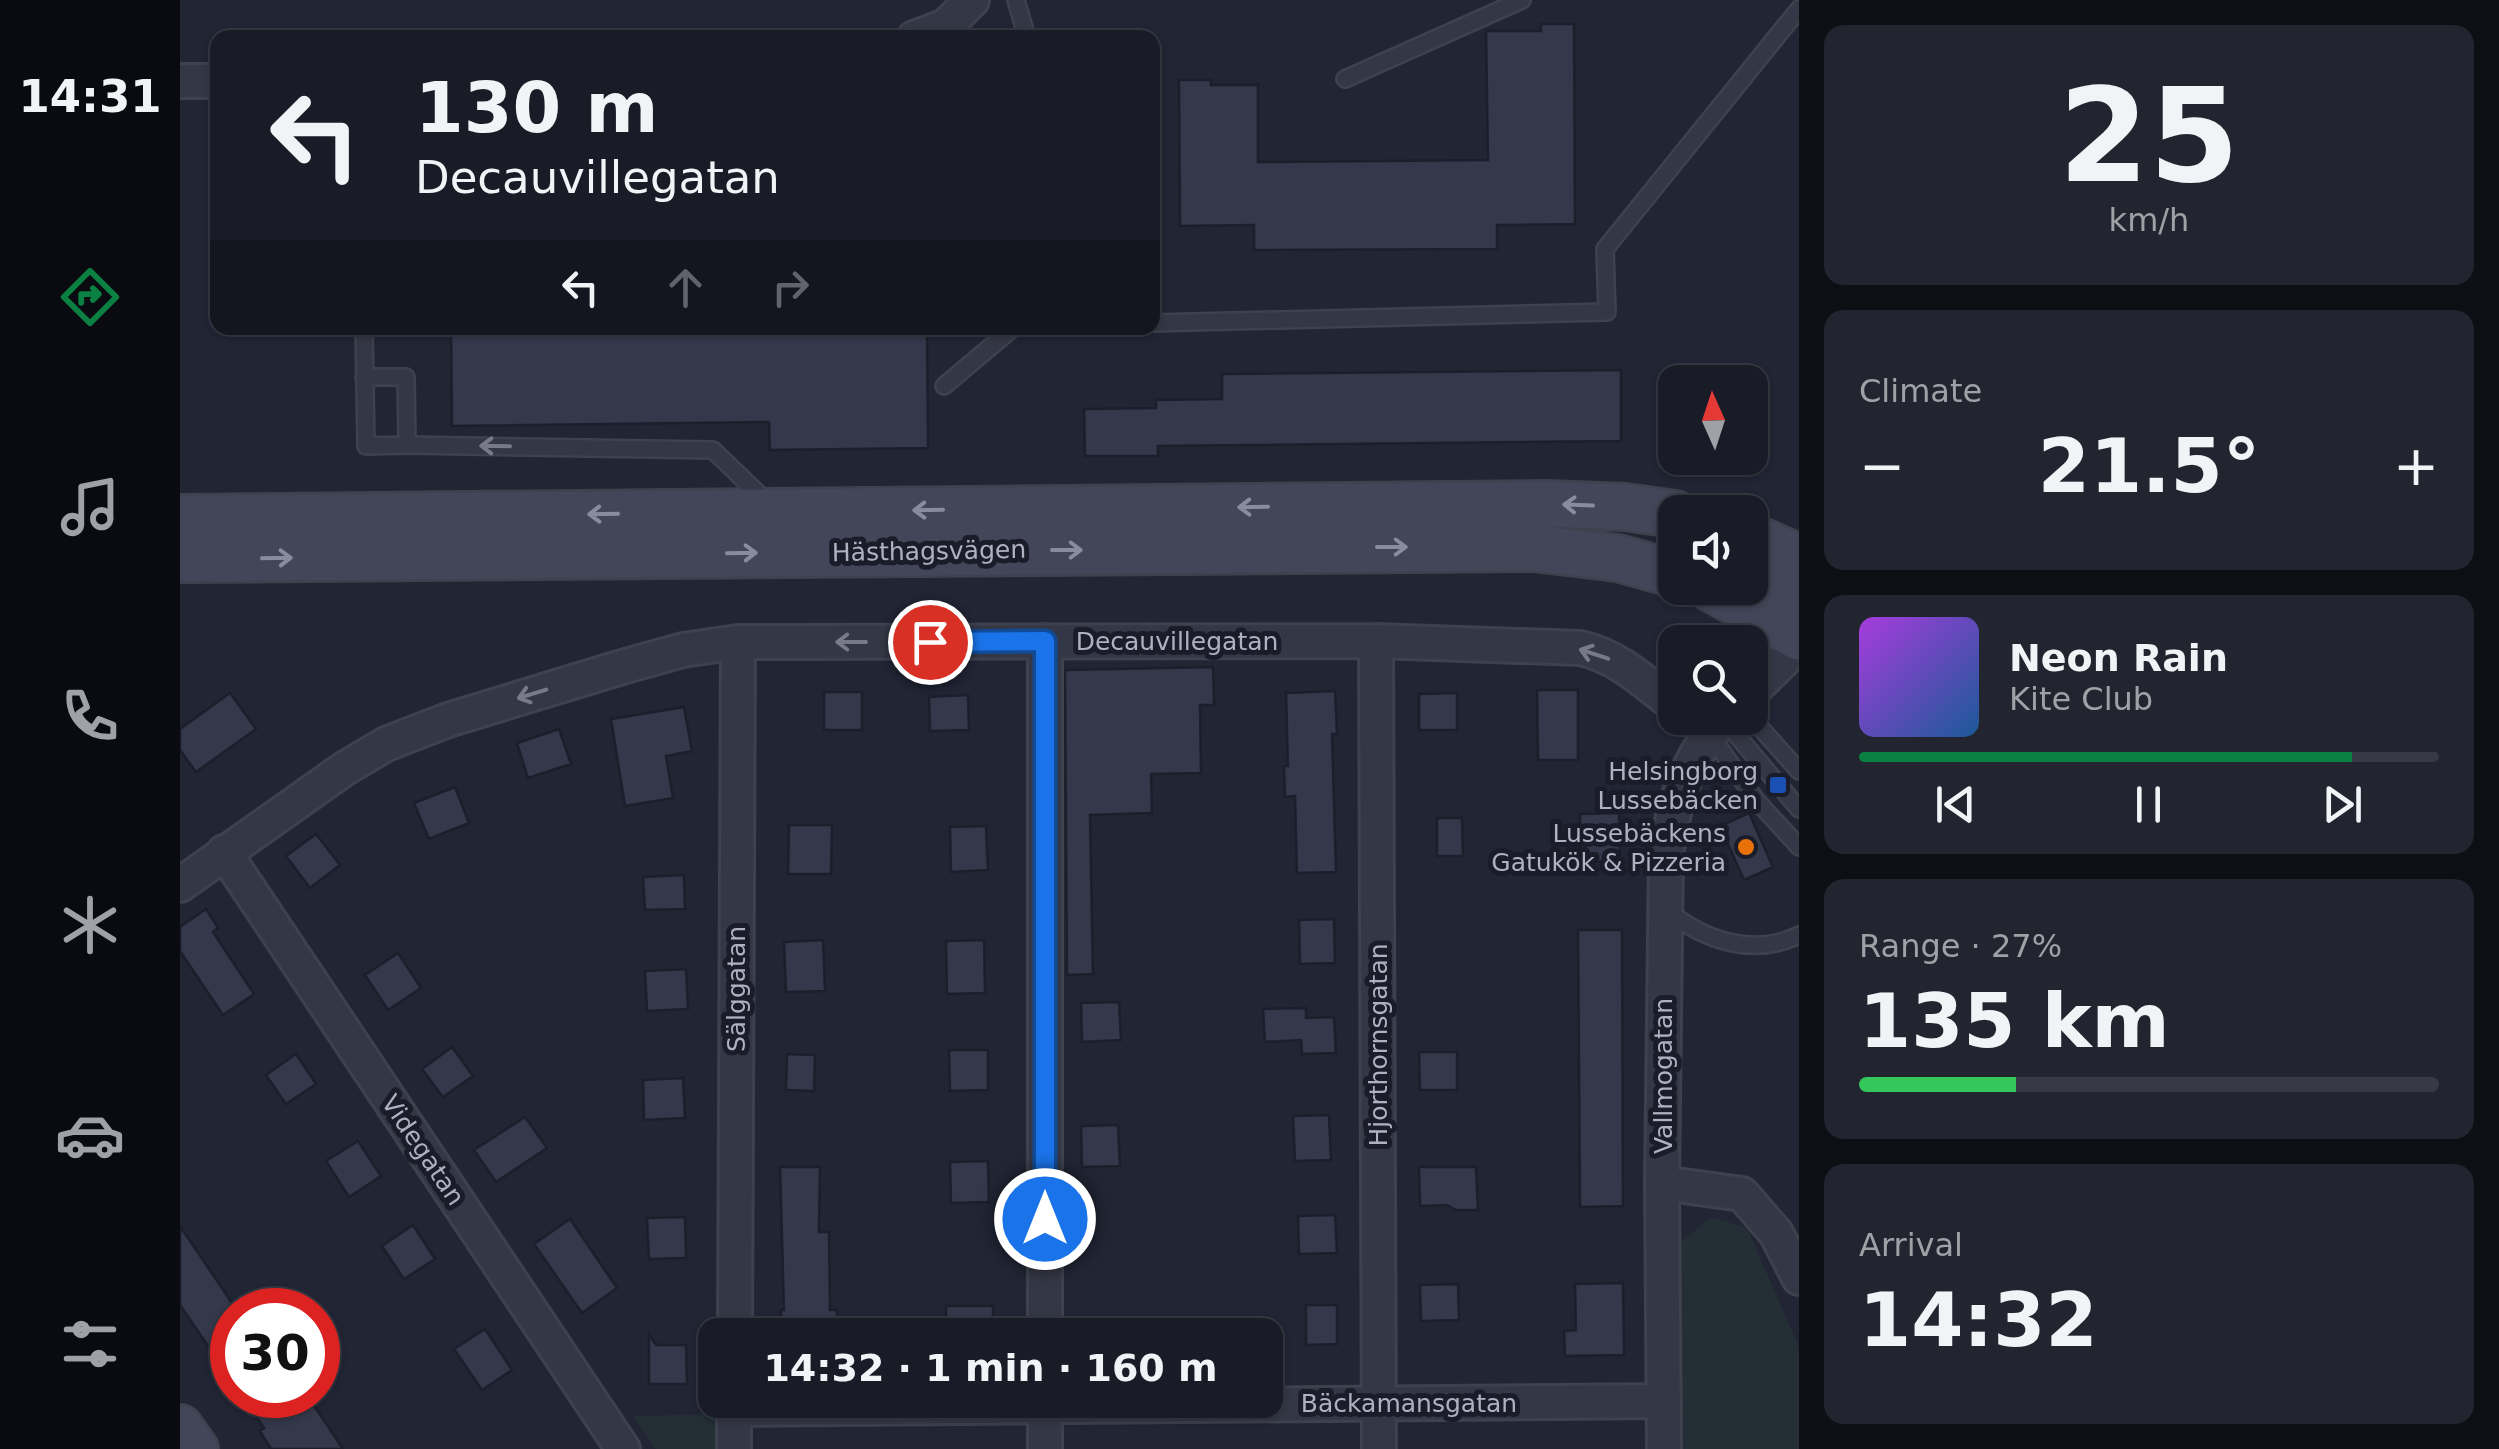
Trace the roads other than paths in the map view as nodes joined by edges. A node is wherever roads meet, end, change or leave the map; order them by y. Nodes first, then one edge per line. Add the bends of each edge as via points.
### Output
1 (972, 0) edge
2 (1016, 0) edge
3 (1522, 0) edge
4 (1799, 9) edge
5 (935, 30) edge
6 (1024, 30) edge
7 (1345, 79) dead end
8 (180, 81) edge
9 (210, 87) edge
10 (1160, 324) edge
11 (364, 335) edge
12 (1005, 335) edge
13 (364, 378) junction
14 (944, 386) dead end
15 (407, 445) junction
16 (777, 512) junction
17 (1658, 512) edge
18 (180, 518) edge
19 (1768, 544) edge
20 (1799, 558) edge
21 (180, 559) edge
22 (1658, 567) edge
23 (1768, 583) edge
24 (1799, 588) edge
25 (1742, 605) edge
26 (1799, 636) edge
27 (1376, 640) junction
28 (1045, 641) junction
29 (738, 642) junction
30 (1799, 646) edge
31 (1768, 675) edge
32 (1658, 693) edge
33 (1710, 735) edge
34 (1726, 735) edge
35 (1732, 735) edge
36 (1741, 735) edge
37 (1799, 771) edge
38 (1799, 808) edge
39 (1799, 847) edge
40 (224, 852) junction
41 (180, 885) edge
42 (1664, 907) junction
43 (1799, 936) edge
44 (1662, 1183) junction
45 (1799, 1278) edge
46 (734, 1318) edge
47 (1045, 1318) edge
48 (1664, 1401) junction
49 (1283, 1403) edge
50 (1379, 1403) junction
51 (734, 1418) edge
52 (1045, 1418) edge
53 (180, 1428) edge
54 (195, 1449) edge
55 (623, 1449) edge
56 (734, 1449) edge
57 (1044, 1449) edge
58 (1379, 1449) edge
59 (1664, 1449) edge

1 - 5 street
2 - 6 lane
3 - 7 lane
4 - 10 lane via 1606,250 1607,312
8 - 9 street
11 - 13 lane
12 - 14 lane
13 - 15 lane via 366,446
13 - 15 lane via 406,377
16 -> 15 lane via 712,450
17 -> 16 main road, Hästhagsvägen via 1548,504
16 -> 18 main road, Hästhagsvägen
19 - 20 main road
21 -> 22 main road, Hästhagsvägen via 1432,547 1534,548
23 - 24 main road
25 - 26 main road
27 - 28 street, Decauvillegatan
32 -> 27 street, Decauvillegatan via 1595,652
27 - 50 street, Hjorthornsgatan
28 -> 29 street, Decauvillegatan
28 - 47 street
29 -> 40 street, Decauvillegatan via 622,667 386,744
29 - 46 street, Sälggatan
30 - 31 street
33 - 42 street, Vallmogatan via 1672,817
34 - 39 lane via 1756,800
35 - 38 lane
36 - 37 lane
40 - 41 street, Decauvillegatan
40 - 55 street, Videgatan
42 - 43 lane via 1696,930 1734,944 1768,946
42 - 44 street, Vallmogatan
44 - 45 street via 1742,1194 1776,1233
44 - 48 street, Vallmogatan
48 - 50 street, Bäckamansgatan
48 - 59 street, Vallmogatan
49 - 50 street, Bäckamansgatan
50 - 58 street, Hjorthornsgatan
51 - 56 street
52 - 57 street
53 - 54 main road

